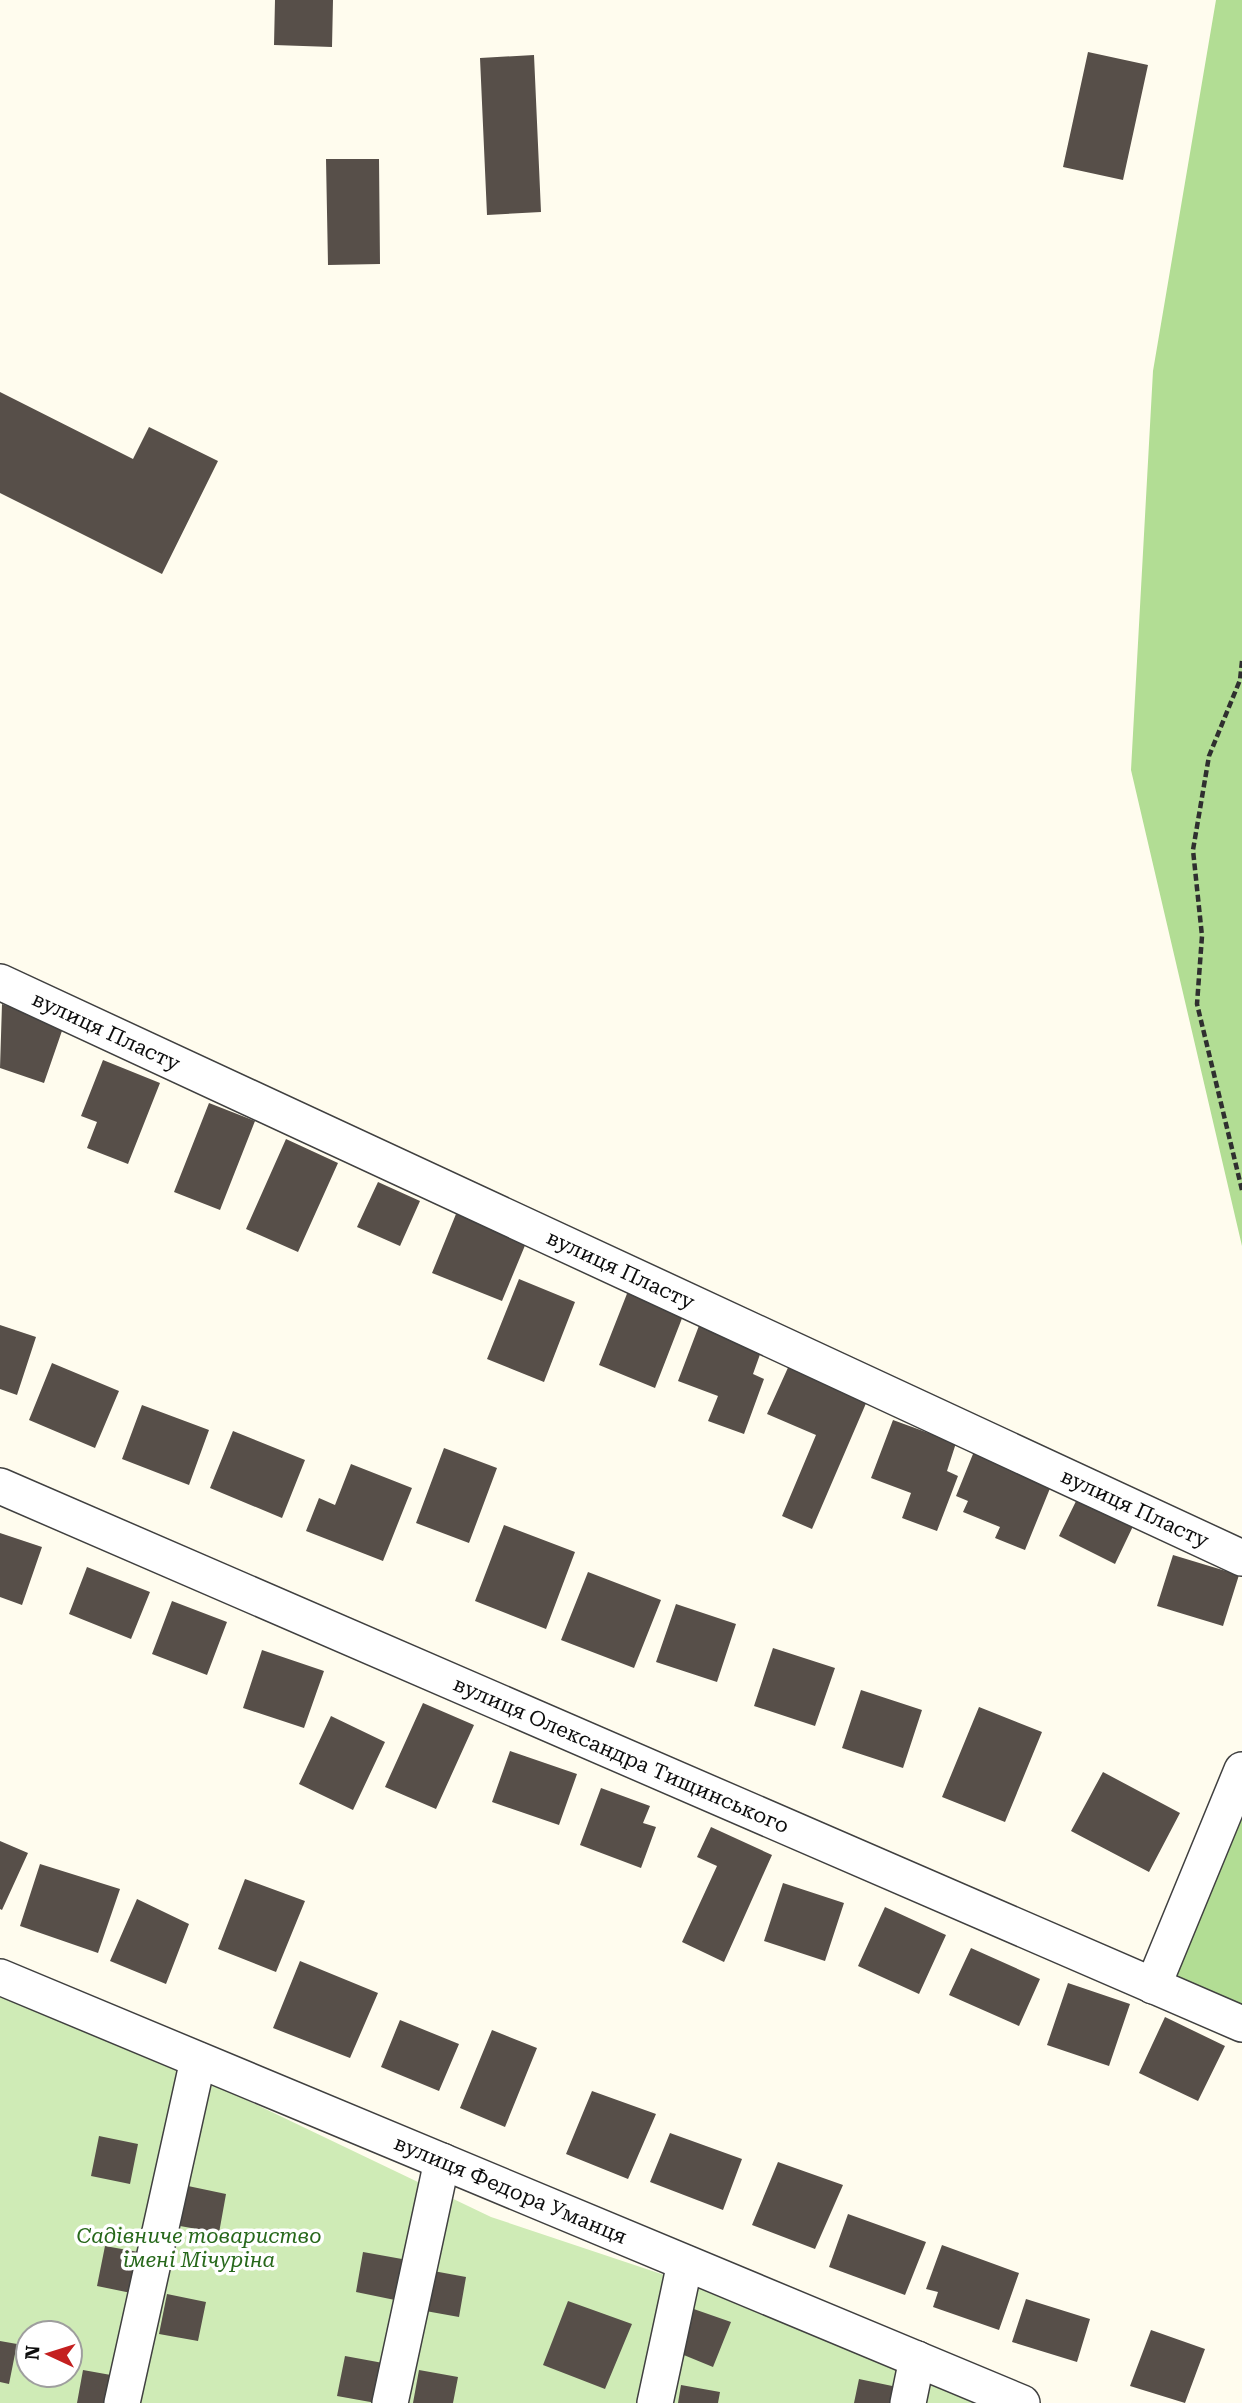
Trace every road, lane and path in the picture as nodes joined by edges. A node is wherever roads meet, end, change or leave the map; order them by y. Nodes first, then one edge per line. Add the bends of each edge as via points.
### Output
1 (1242, 661) edge
2 (0, 982) edge
3 (1242, 1190) edge
4 (0, 1486) edge
5 (1242, 1558) edge
6 (1242, 1770) edge
7 (0, 1977) edge
8 (1153, 1986) junction
9 (1242, 2024) edge
10 (198, 2060) junction
11 (442, 2161) junction
12 (685, 2263) junction
13 (917, 2359) junction
14 (122, 2403) edge
15 (390, 2403) edge
16 (655, 2403) edge
17 (908, 2403) edge
18 (1022, 2403) edge

1 - 3 path via 1240,680 1209,756 1193,850 1202,936 1197,1004
2 - 5 street, вулиця Пласту
4 - 8 street, вулиця Олександра Тищинського
6 - 8 street
7 - 10 street, вулиця Федора Уманця
8 - 9 street, вулиця Олександра Тищинського
10 - 11 street, вулиця Федора Уманця
10 - 14 street
11 - 12 street, вулиця Федора Уманця
11 - 15 street
12 - 13 street, вулиця Федора Уманця
12 - 16 street
13 - 17 street
13 - 18 street, вулиця Федора Уманця

